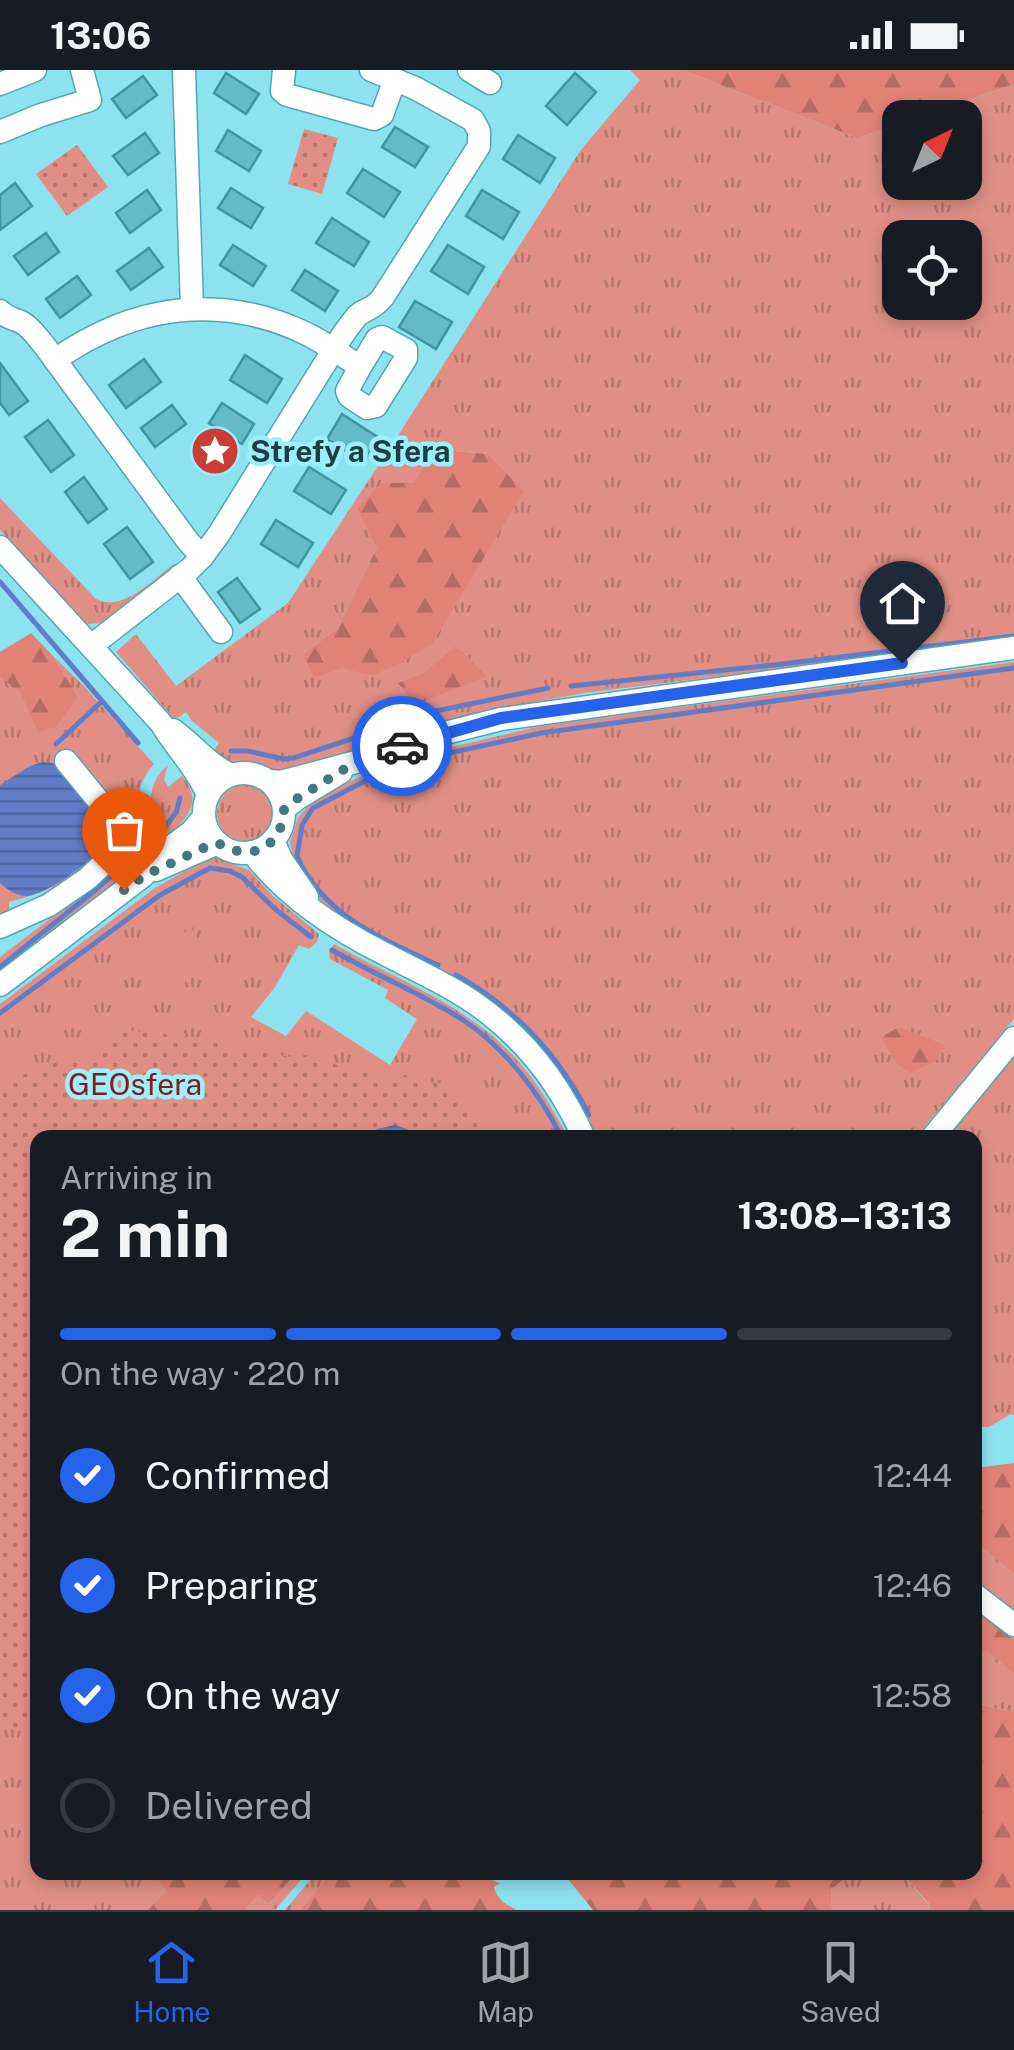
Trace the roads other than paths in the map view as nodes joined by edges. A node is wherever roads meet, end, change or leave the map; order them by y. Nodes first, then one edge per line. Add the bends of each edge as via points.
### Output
1 (35, 70) edge
2 (82, 70) edge
3 (184, 70) edge
4 (284, 70) edge
5 (371, 70) edge
6 (469, 70) edge
7 (396, 79) junction
8 (490, 83) dead end
9 (0, 84) edge
10 (0, 132) edge
11 (192, 308) junction
12 (0, 310) edge
13 (333, 350) junction
14 (55, 360) junction
15 (360, 366) dead end
16 (0, 548) edge
17 (202, 557) junction
18 (180, 576) junction
19 (221, 632) dead end
20 (91, 646) junction
21 (1014, 648) edge
22 (161, 723) junction
23 (66, 761) dead end
24 (356, 762) junction
25 (231, 775) junction
26 (270, 782) junction
27 (206, 806) junction
28 (284, 810) junction
29 (273, 840) junction
30 (218, 843) junction
31 (252, 852) junction
32 (144, 876) junction
33 (316, 912) junction
34 (0, 927) edge
35 (0, 985) edge
36 (1014, 1038) edge
37 (580, 1130) edge
38 (939, 1130) edge
39 (982, 1600) edge
40 (1014, 1625) edge

1 - 9 street
2 - 10 street via 90,100
3 - 11 street
4 - 7 street via 287,95 374,119 382,115
5 - 7 street
6 - 8 street
7 - 13 street via 472,120 480,141 383,298 356,318
11 - 13 street via 278,322
11 - 14 street via 115,326
12 - 14 street via 31,329
13 - 15 street
13 - 17 street
14 - 17 street
16 - 20 street
17 - 18 street
18 - 19 street
18 - 20 street
20 - 22 street
21 - 24 street via 501,718
22 - 25 street
22 - 27 street via 198,776
23 - 34 street via 133,834 87,879
24 - 26 street
24 - 28 street
25 - 26 street via 250,773
25 - 27 street
26 - 28 street
27 - 30 street via 207,828
27 - 32 street via 191,832
28 - 29 street
29 - 31 street
29 - 33 street
30 - 31 street
30 - 32 street
31 - 33 street
32 - 35 street
33 - 37 street via 500,1022 544,1068
36 - 38 street
39 - 40 street

